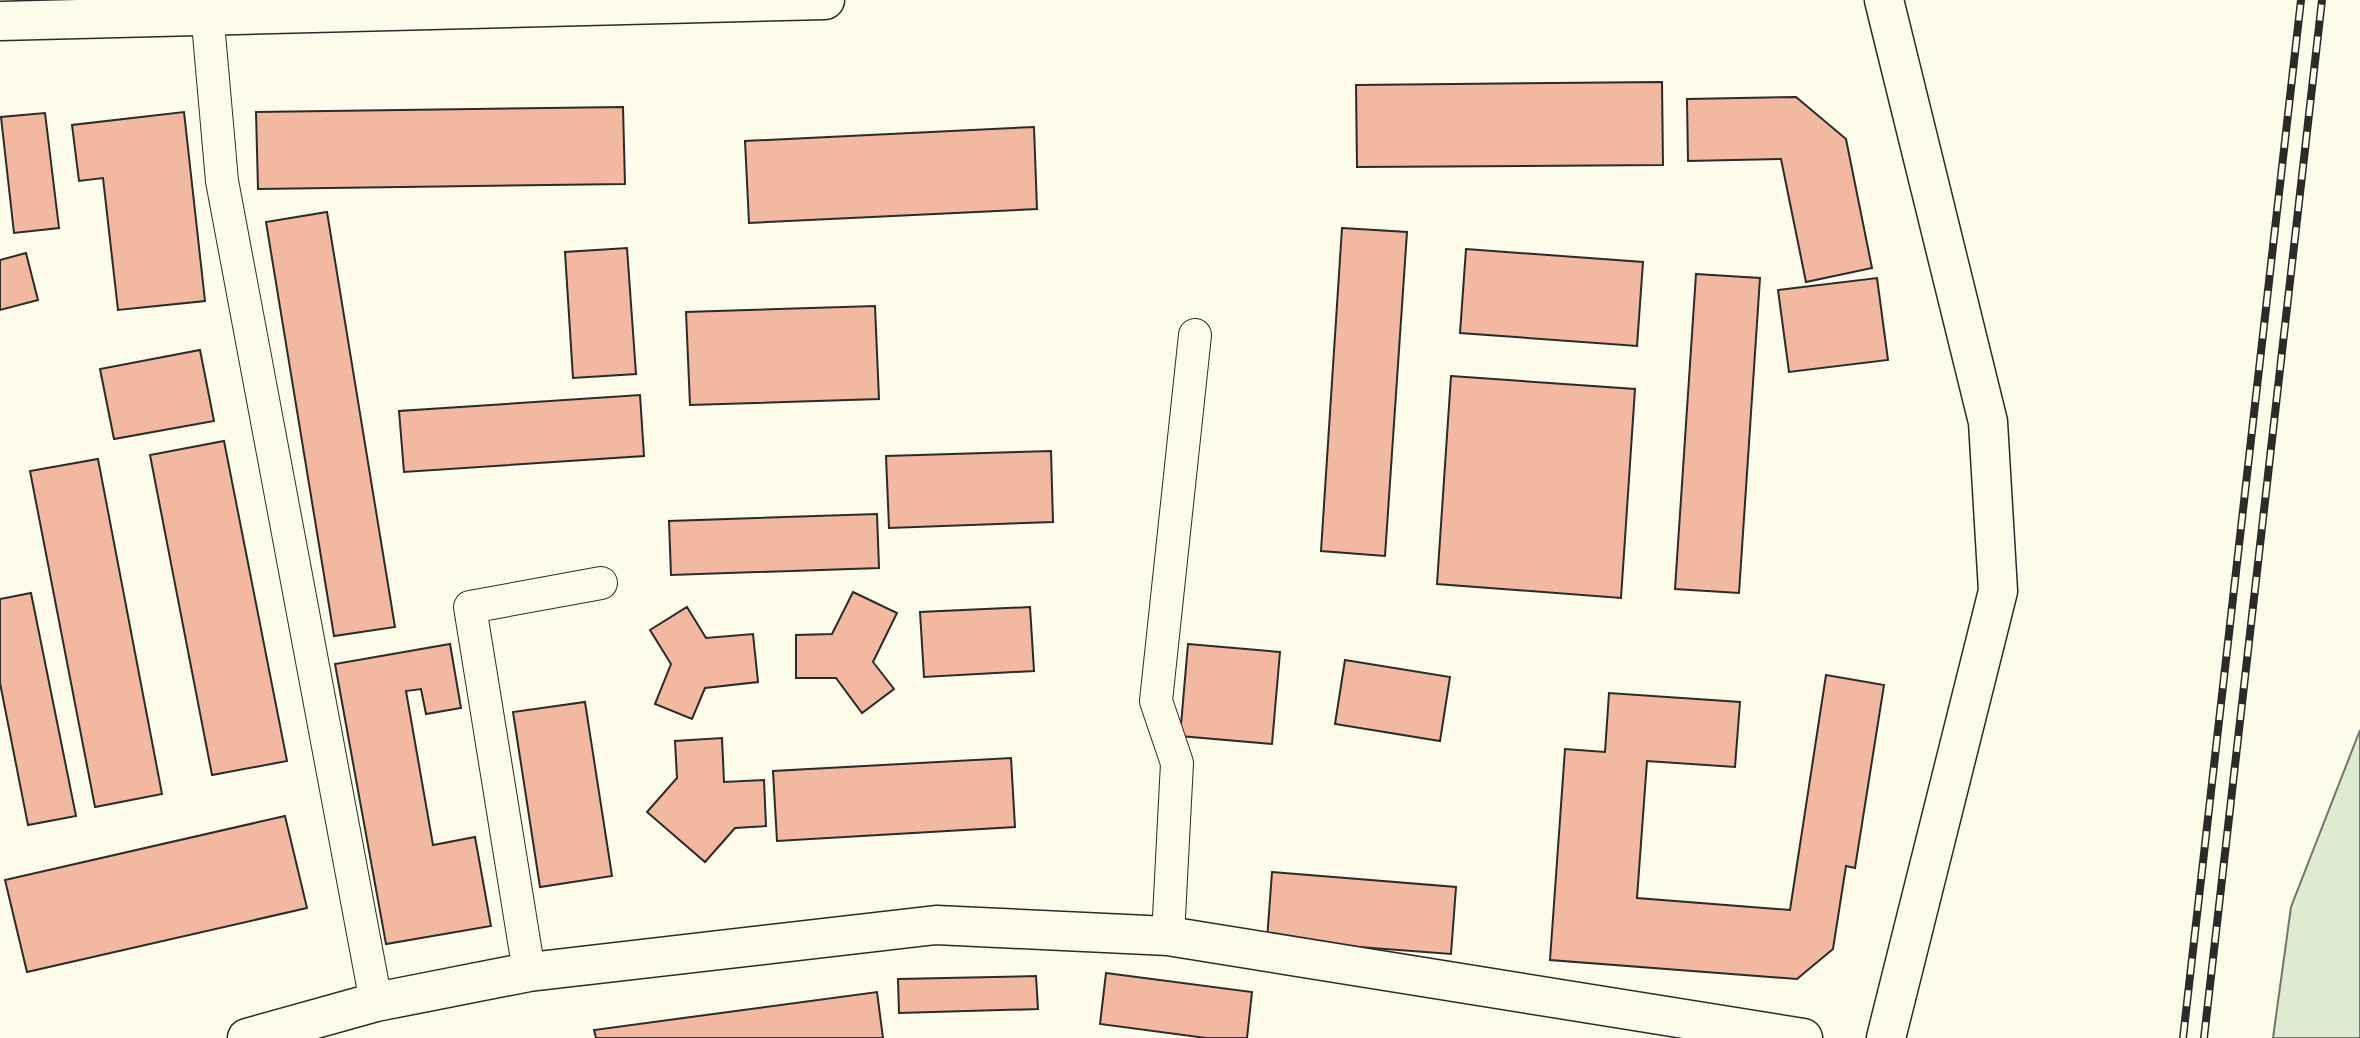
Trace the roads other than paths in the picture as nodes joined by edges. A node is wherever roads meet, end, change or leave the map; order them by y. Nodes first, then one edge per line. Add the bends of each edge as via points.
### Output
1 (825, 0) edge
2 (1884, 0) edge
3 (206, 8) edge
4 (0, 21) edge
5 (1195, 335) dead end
6 (601, 583) dead end
7 (1168, 936) junction
8 (529, 972) junction
9 (376, 1002) junction
10 (247, 1038) edge
11 (1803, 1038) edge
12 (1886, 1038) edge

1 - 3 main road
2 - 12 main road via 1989,422 1998,591
3 - 4 main road
3 - 9 street via 222,181
5 - 7 street via 1156,701 1177,763
6 - 8 street via 470,607
7 - 8 main road via 936,925
7 - 11 main road
8 - 9 main road
9 - 10 main road

